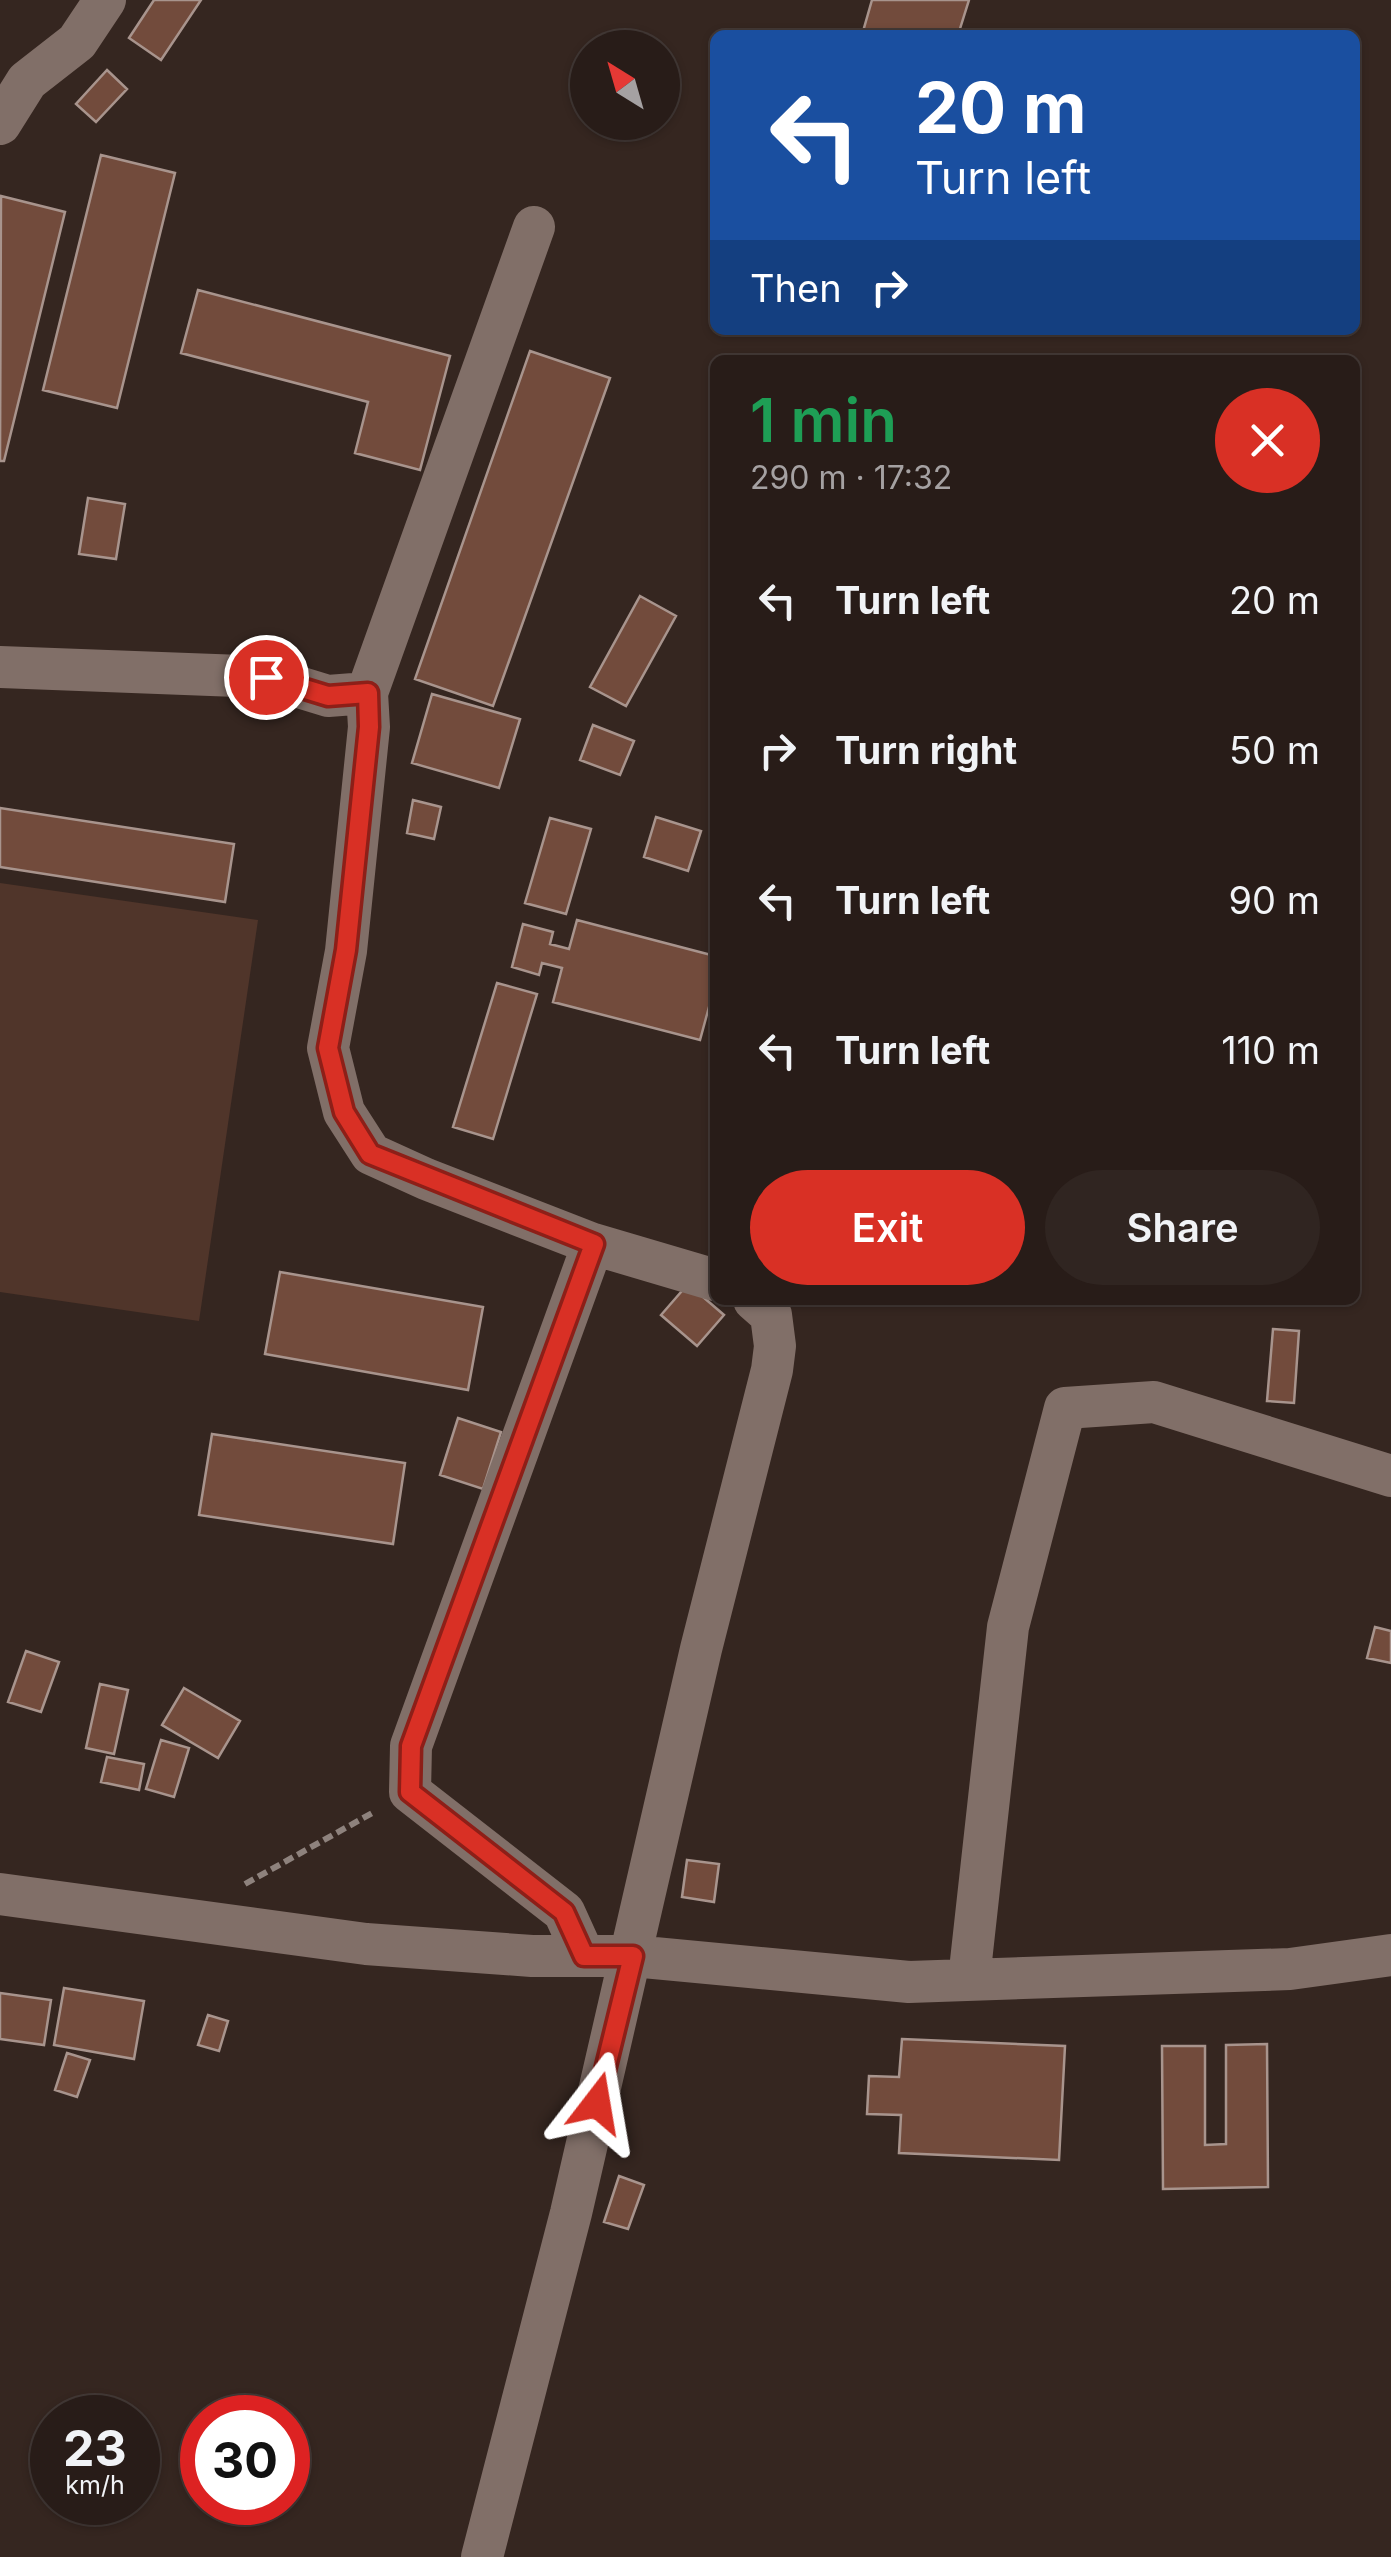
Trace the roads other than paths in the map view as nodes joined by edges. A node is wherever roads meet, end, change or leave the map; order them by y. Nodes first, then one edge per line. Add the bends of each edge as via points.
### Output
1 (106, 0) edge
2 (0, 124) edge
3 (534, 227) dead end
4 (0, 667) edge
5 (368, 693) junction
6 (594, 1244) junction
7 (710, 1279) edge
8 (760, 1305) edge
9 (1391, 1476) edge
10 (0, 1894) edge
11 (1391, 1955) edge
12 (584, 1956) junction
13 (633, 1956) junction
14 (969, 1979) junction
15 (482, 2557) edge

1 - 2 street via 78,42 27,81
3 - 5 street
4 - 5 street via 266,677 328,696
5 - 6 street via 346,950 328,1048 344,1112 370,1154
6 - 7 street
6 - 12 street via 411,1746 410,1792 564,1912
8 - 13 street via 771,1315 772,1370
9 - 14 street via 1154,1402 1065,1408 1008,1627
10 - 12 street via 366,1944
11 - 14 street via 1290,1968
12 - 13 street
13 - 14 street via 908,1982
13 - 15 street

